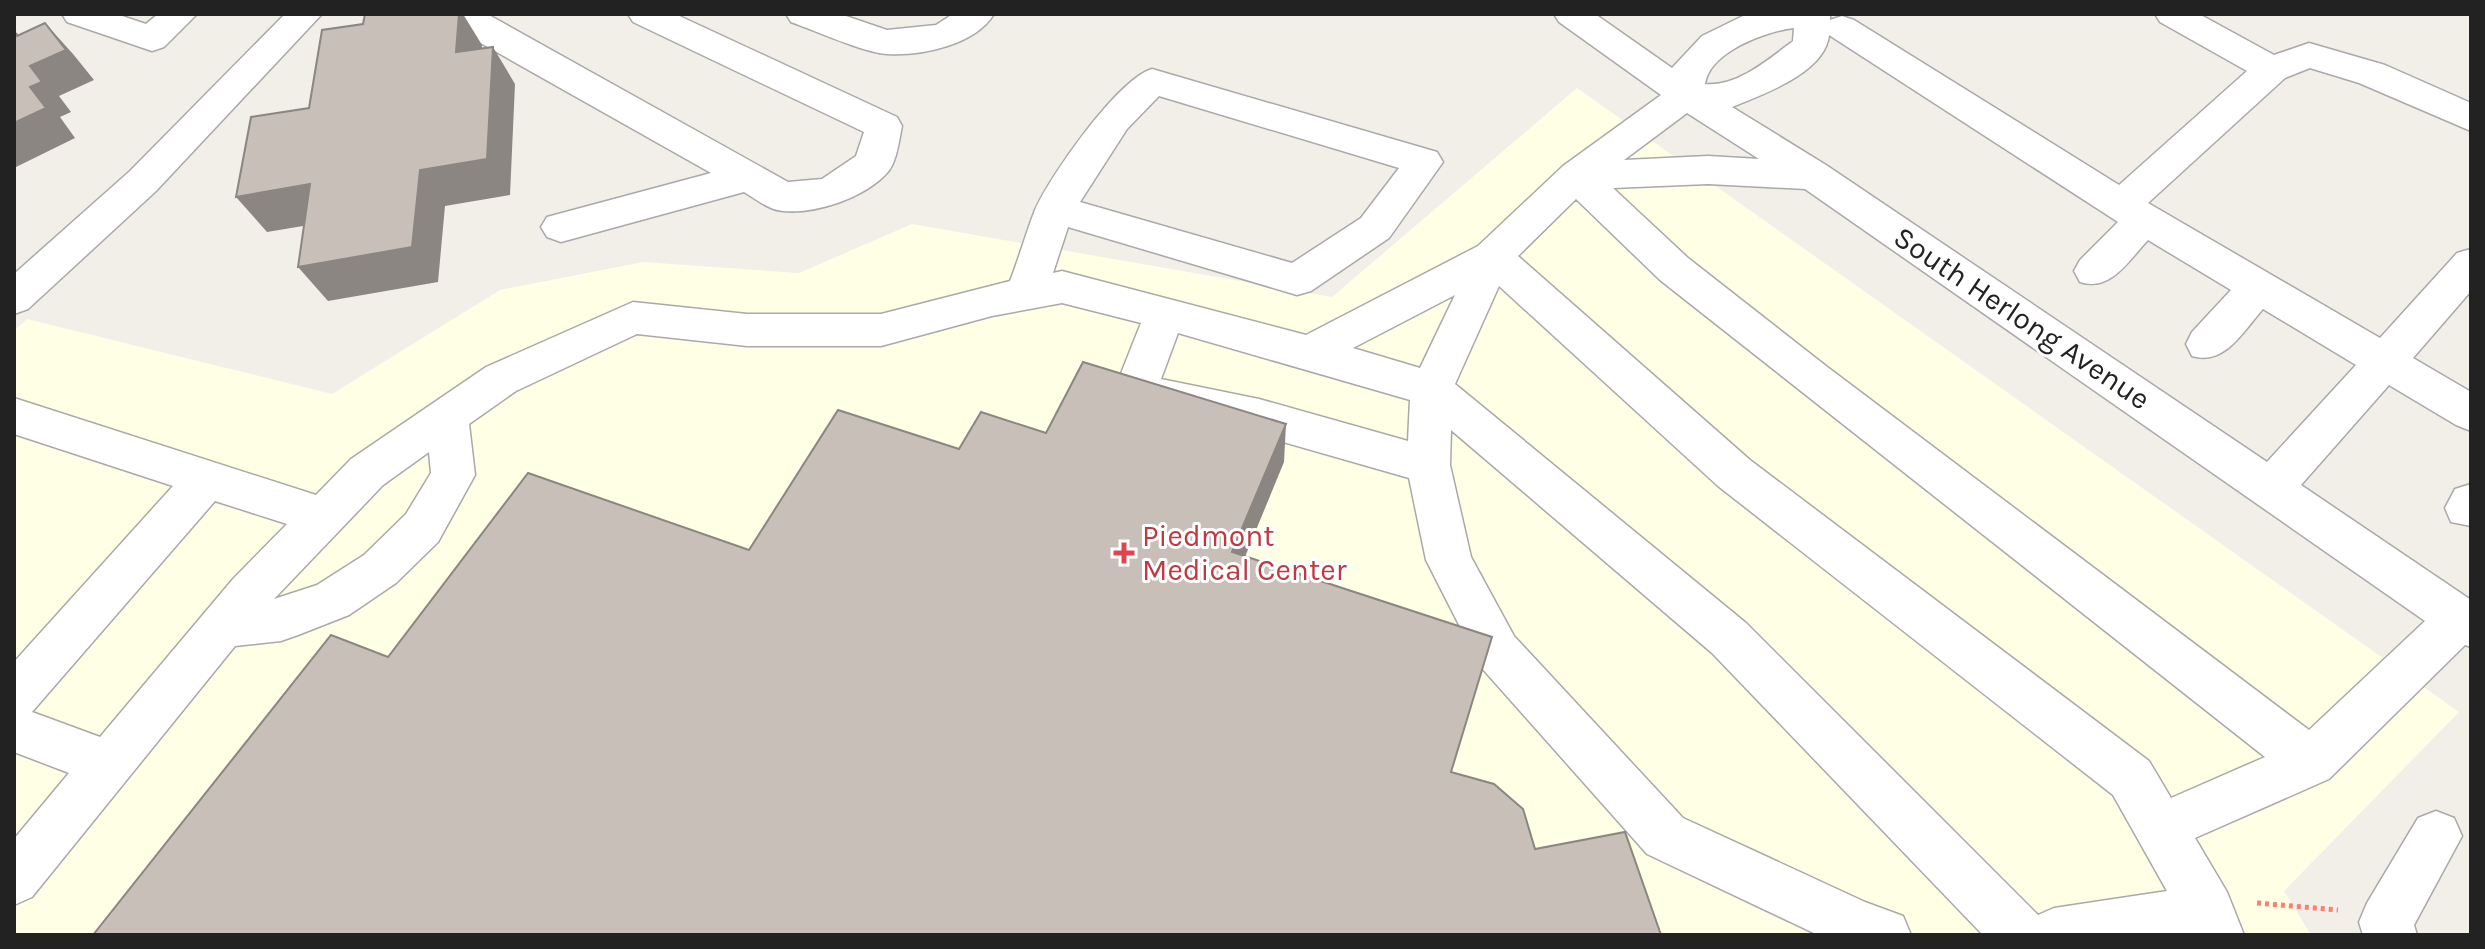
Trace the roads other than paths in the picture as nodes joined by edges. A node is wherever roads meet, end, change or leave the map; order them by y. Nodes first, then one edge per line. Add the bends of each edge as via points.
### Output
1 (79, 14) edge
2 (180, 14) edge
3 (305, 14) edge
4 (463, 14) edge
5 (645, 14) edge
6 (803, 14) edge
7 (977, 14) edge
8 (1571, 14) edge
9 (2172, 14) edge
10 (1832, 18) edge
11 (2272, 69) junction
12 (1686, 95) junction
13 (2471, 118) edge
14 (1813, 175) junction
15 (1576, 176) junction
16 (749, 177) junction
17 (1055, 209) junction
18 (2133, 212) junction
19 (561, 227) dead end
20 (1492, 257) junction
21 (2094, 271) dead end
22 (2465, 280) edge
23 (2258, 287) junction
24 (1026, 294) junction
25 (14, 298) edge
26 (1165, 313) junction
27 (2207, 344) dead end
28 (1309, 352) junction
29 (2386, 360) junction
30 (1432, 389) junction
31 (2471, 413) edge
32 (14, 416) edge
33 (447, 416) junction
34 (1428, 465) junction
35 (207, 479) junction
36 (2271, 489) junction
37 (323, 517) junction
38 (2466, 622) edge
39 (222, 626) junction
40 (14, 697) edge
41 (14, 729) edge
42 (2311, 762) junction
43 (109, 764) junction
44 (2160, 828) junction
45 (2436, 836) dead end
46 (14, 879) edge
47 (1800, 915) edge
48 (2212, 923) edge
49 (2388, 928) edge
50 (1884, 935) edge
51 (2020, 935) edge
52 (2054, 935) edge

1 - 2 street via 152,39
3 - 25 street via 143,181
4 - 16 street
5 - 16 street via 884,126 873,164 831,192 783,197
6 - 7 street via 886,42 945,36
8 - 12 street, South Herlong Avenue
9 - 11 street
10 - 12 street via 1810,46 1772,76 1718,98
10 - 12 street via 1766,19 1714,45 1689,70
10 - 18 street
11 - 13 street via 2309,55 2372,74
11 - 18 street
12 - 14 street, South Herlong Avenue
12 - 15 street
14 - 15 street via 1708,170
14 - 36 street, South Herlong Avenue
15 - 20 street
15 - 42 street via 1674,269
16 - 19 street
17 - 17 street via 1114,120 1152,82 1424,162 1375,228 1297,280
17 - 24 street
18 - 21 street
18 - 23 street
20 - 28 street
20 - 30 street
20 - 44 street via 1734,473 2131,778
22 - 29 street
23 - 27 street
23 - 29 street
24 - 26 street via 1062,287
24 - 33 street via 881,330 747,330 633,318 501,379
26 - 28 street
26 - 34 street via 1135,391 1259,417
28 - 30 street
29 - 31 street
29 - 36 street
30 - 34 street
30 - 51 street via 1729,638
32 - 35 street
33 - 37 street via 367,472
33 - 39 street via 453,475 422,528 380,569 333,600 281,620
34 - 47 street via 1449,560 1497,651 1665,836
35 - 37 street
35 - 40 street
36 - 38 street, South Herlong Avenue
37 - 39 street
38 - 42 street
39 - 43 street
41 - 43 street
42 - 44 street
43 - 46 street
44 - 48 street
45 - 49 street
47 - 50 street
48 - 52 street

